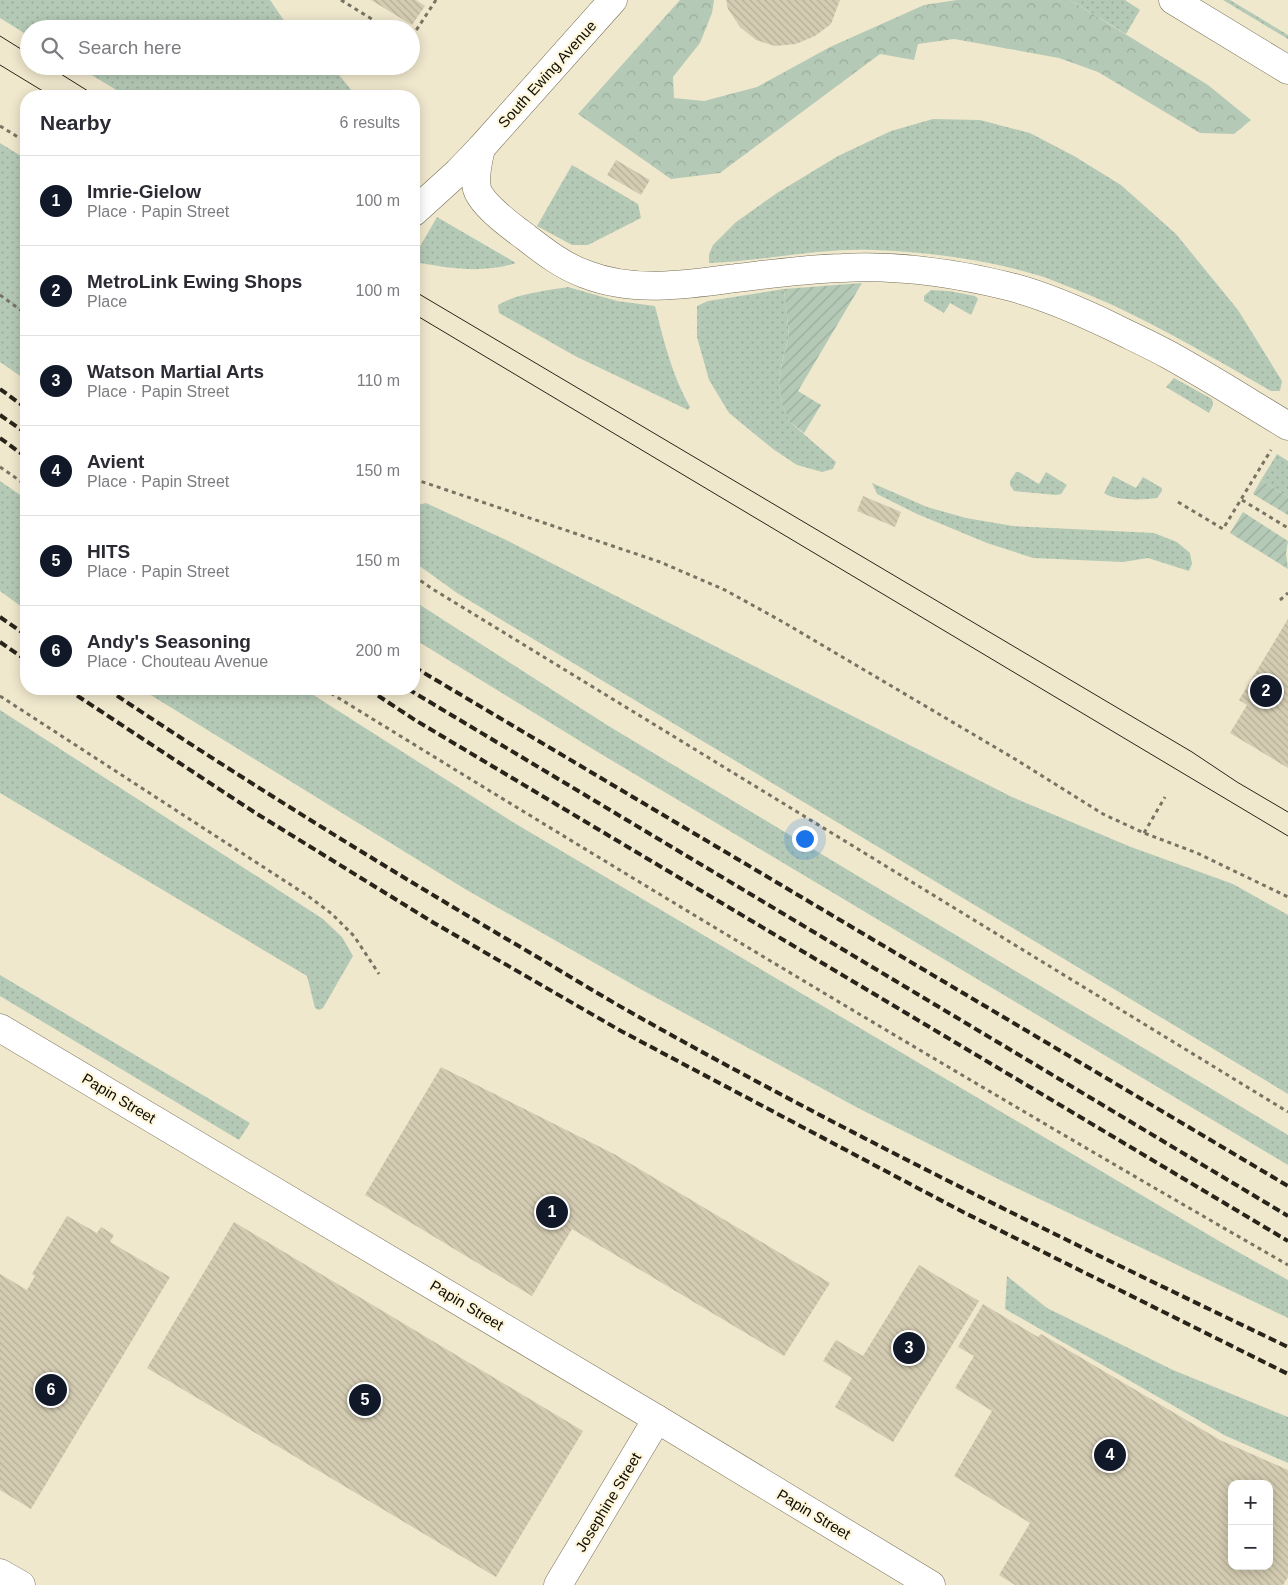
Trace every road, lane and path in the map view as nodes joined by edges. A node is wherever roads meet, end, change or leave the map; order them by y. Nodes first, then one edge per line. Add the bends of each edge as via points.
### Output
1 (342, 0) edge
2 (436, 0) edge
3 (613, 0) edge
4 (1173, 0) edge
5 (374, 20) edge
6 (420, 26) edge
7 (1288, 70) edge
8 (0, 126) edge
9 (20, 138) edge
10 (481, 148) junction
11 (420, 207) edge
12 (0, 295) edge
13 (20, 310) edge
14 (1281, 435) edge
15 (0, 467) edge
16 (20, 481) edge
17 (420, 481) edge
18 (1242, 500) junction
19 (1178, 502) dead end
20 (1288, 528) edge
21 (420, 580) edge
22 (1288, 593) edge
23 (1280, 600) dead end
24 (334, 695) edge
25 (0, 696) edge
26 (1165, 797) dead end
27 (1144, 833) junction
28 (1288, 897) edge
29 (379, 974) dead end
30 (0, 1028) edge
31 (1288, 1112) edge
32 (1288, 1265) edge
33 (658, 1419) junction
34 (0, 1573) edge
35 (21, 1585) edge
36 (558, 1585) edge
37 (931, 1585) edge

1 - 5 path
2 - 6 path
3 - 10 street, South Ewing Avenue
4 - 7 street
8 - 9 path
10 - 11 street, South Ewing Avenue
10 - 14 street via 476,173 478,191 493,210 554,259 585,274 619,283 670,286 791,272 881,268 963,277 1009,286 1091,316 1168,354
12 - 13 path
14 - 18 path
15 - 16 path
17 - 27 path via 660,562 725,590 1103,814
18 - 19 path via 1224,529
18 - 20 path
21 - 31 path
22 - 23 path
24 - 32 path via 783,968
25 - 29 path via 308,896 354,936
26 - 27 path
27 - 28 path via 1197,853
30 - 33 street, Papin Street
33 - 36 street, Josephine Street
33 - 37 street, Papin Street
34 - 35 street

